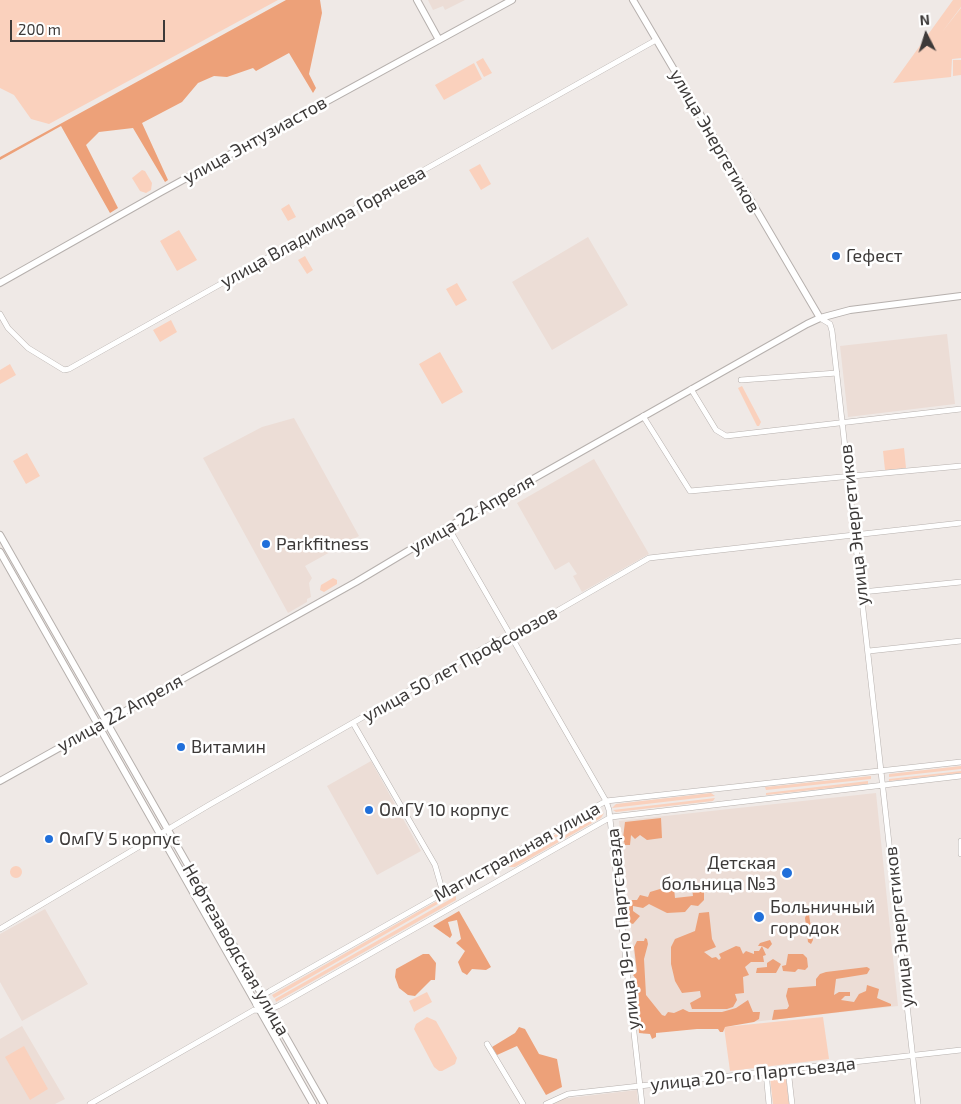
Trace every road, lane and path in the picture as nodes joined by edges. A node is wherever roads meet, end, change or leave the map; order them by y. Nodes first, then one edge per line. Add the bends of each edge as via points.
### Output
1 (417, 0) edge
2 (512, 0) edge
3 (633, 0) edge
4 (439, 40) junction
5 (656, 40) junction
6 (0, 283) edge
7 (961, 296) edge
8 (0, 314) edge
9 (820, 318) junction
10 (837, 372) junction
11 (740, 380) dead end
12 (691, 389) junction
13 (961, 408) edge
14 (642, 416) junction
15 (843, 424) junction
16 (961, 466) edge
17 (848, 477) junction
18 (961, 523) edge
19 (448, 526) junction
20 (854, 534) junction
21 (0, 535) edge
22 (0, 552) edge
23 (961, 582) edge
24 (862, 592) junction
25 (509, 635) junction
26 (961, 641) edge
27 (869, 651) junction
28 (102, 712) junction
29 (116, 715) junction
30 (94, 718) junction
31 (107, 720) junction
32 (353, 723) junction
33 (99, 725) junction
34 (88, 731) junction
35 (113, 731) junction
36 (105, 735) junction
37 (961, 762) edge
38 (881, 771) junction
39 (961, 776) edge
40 (0, 781) edge
41 (882, 785) junction
42 (606, 801) junction
43 (611, 817) junction
44 (168, 831) junction
45 (160, 836) junction
46 (961, 842) edge
47 (961, 854) edge
48 (443, 893) junction
49 (0, 929) edge
50 (262, 996) junction
51 (257, 1008) junction
52 (270, 1010) junction
53 (487, 1044) dead end
54 (961, 1050) edge
55 (912, 1056) junction
56 (788, 1070) junction
57 (766, 1072) junction
58 (640, 1086) junction
59 (90, 1104) edge
60 (313, 1104) edge
61 (324, 1104) edge
62 (524, 1104) edge
63 (546, 1104) edge
64 (642, 1104) edge
65 (769, 1104) edge
66 (792, 1104) edge
67 (918, 1104) edge

1 - 4 main road
2 - 4 main road, улица Энтузиастов
3 - 5 main road, улица Энергетиков
4 - 6 main road, улица Энтузиастов
5 - 8 street, улица Владимира Горячева via 69,369 64,370 28,348 8,328
5 - 9 main road, улица Энергетиков
7 - 9 main road, улица 22 Апреля via 850,310
9 - 10 street, улица Энергетиков via 830,324
9 - 12 main road, улица 22 Апреля
10 - 11 street
10 - 15 street, улица Энергетиков
12 - 14 main road, улица 22 Апреля
12 - 15 street via 716,430 726,436
13 - 15 street
14 - 17 street via 690,491
14 - 19 main road, улица 22 Апреля
15 - 17 street, улица Энергетиков
16 - 17 street
17 - 20 street, улица Энергетиков
18 - 20 street, улица 50 лет Профсоюзов
19 - 25 street, улица 19-го Партсъезда
19 - 29 main road, улица 22 Апреля via 363,578
20 - 24 street, улица Энергетиков
20 - 25 street, улица 50 лет Профсоюзов via 653,557 517,634
21 - 28 main road, Нефтезаводская улица
22 - 30 main road, Нефтезаводская улица
23 - 24 street
24 - 27 street, улица Энергетиков
25 - 32 street, улица 50 лет Профсоюзов
25 - 42 street, улица 19-го Партсъезда
26 - 27 street
27 - 38 street, улица Энергетиков
28 - 29 main road
28 - 31 main road, Нефтезаводская улица
29 - 31 main road, улица 22 Апреля
29 - 35 main road
30 - 33 main road, Нефтезаводская улица
30 - 34 main road via 94,724
31 - 33 main road, улица 22 Апреля
31 - 35 main road, Нефтезаводская улица
32 - 44 street, улица 50 лет Профсоюзов
32 - 48 street via 435,865
33 - 34 main road, улица 22 Апреля
33 - 36 main road, Нефтезаводская улица
34 - 36 main road via 96,730
34 - 40 main road, улица 22 Апреля
35 - 44 main road, Нефтезаводская улица
36 - 45 main road, Нефтезаводская улица
37 - 38 street, Магистральная улица
38 - 41 street, улица Энергетиков
38 - 42 street, Магистральная улица
39 - 41 street, Магистральная улица
41 - 43 street, Магистральная улица
41 - 55 street, улица Энергетиков
42 - 43 street, улица 19-го Партсъезда
42 - 48 street, Магистральная улица
43 - 52 street, Магистральная улица
43 - 58 street, улица 19-го Партсъезда
44 - 45 street, улица 50 лет Профсоюзов
44 - 50 main road, Нефтезаводская улица
45 - 49 street, улица 50 лет Профсоюзов
45 - 51 main road, Нефтезаводская улица
46 - 47 street
48 - 50 street, Магистральная улица
50 - 51 street, Магистральная улица
50 - 52 main road, Нефтезаводская улица
51 - 52 street, Магистральная улица
51 - 59 street, Магистральная улица
51 - 60 main road, Нефтезаводская улица
52 - 61 main road, Нефтезаводская улица
53 - 62 street
54 - 55 street, улица 20-го Партсъезда
55 - 56 street, улица 20-го Партсъезда
55 - 67 street, улица Энергетиков
56 - 57 street, улица 20-го Партсъезда
56 - 66 street
57 - 58 street, улица 20-го Партсъезда
57 - 65 street
58 - 63 street, улица 20-го Партсъезда via 568,1094
58 - 64 street, улица 19-го Партсъезда

